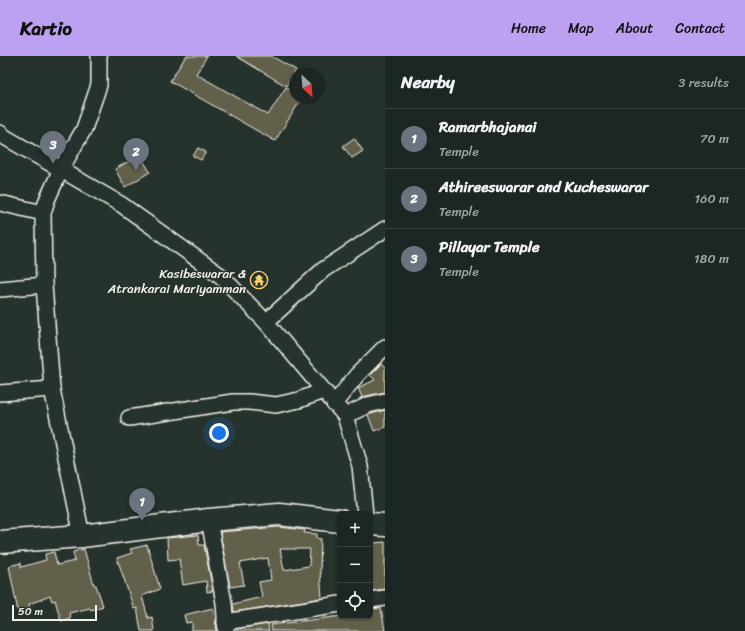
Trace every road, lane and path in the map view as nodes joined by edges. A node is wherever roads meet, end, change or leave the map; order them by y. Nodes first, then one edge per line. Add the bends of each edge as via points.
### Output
1 (99, 56) edge
2 (1, 135) edge
3 (61, 169) junction
4 (0, 203) edge
5 (43, 213) junction
6 (385, 229) edge
7 (44, 285) junction
8 (0, 289) edge
9 (266, 322) junction
10 (385, 346) edge
11 (52, 389) junction
12 (323, 392) junction
13 (0, 393) edge
14 (385, 401) edge
15 (334, 404) junction
16 (345, 416) junction
17 (129, 418) dead end
18 (365, 511) edge
19 (209, 520) junction
20 (337, 521) edge
21 (373, 524) edge
22 (385, 525) edge
23 (82, 536) junction
24 (0, 542) edge
25 (385, 598) edge
26 (373, 600) edge
27 (337, 605) edge
28 (225, 626) edge

1 - 3 street via 99,85 84,129
2 - 3 street
3 - 5 street
3 - 9 street via 122,205 221,276
4 - 5 street
5 - 7 street
6 - 9 street via 323,270
7 - 8 street
7 - 11 street
9 - 12 street
10 - 15 street
11 - 13 street
11 - 23 street
12 - 15 street
12 - 17 street via 276,405 233,402
14 - 16 street via 368,405
15 - 16 street
16 - 18 street via 360,466
19 - 20 highway via 279,514
19 - 23 highway
19 - 28 street via 224,603
21 - 22 highway
23 - 24 highway
25 - 26 street
27 - 28 street

